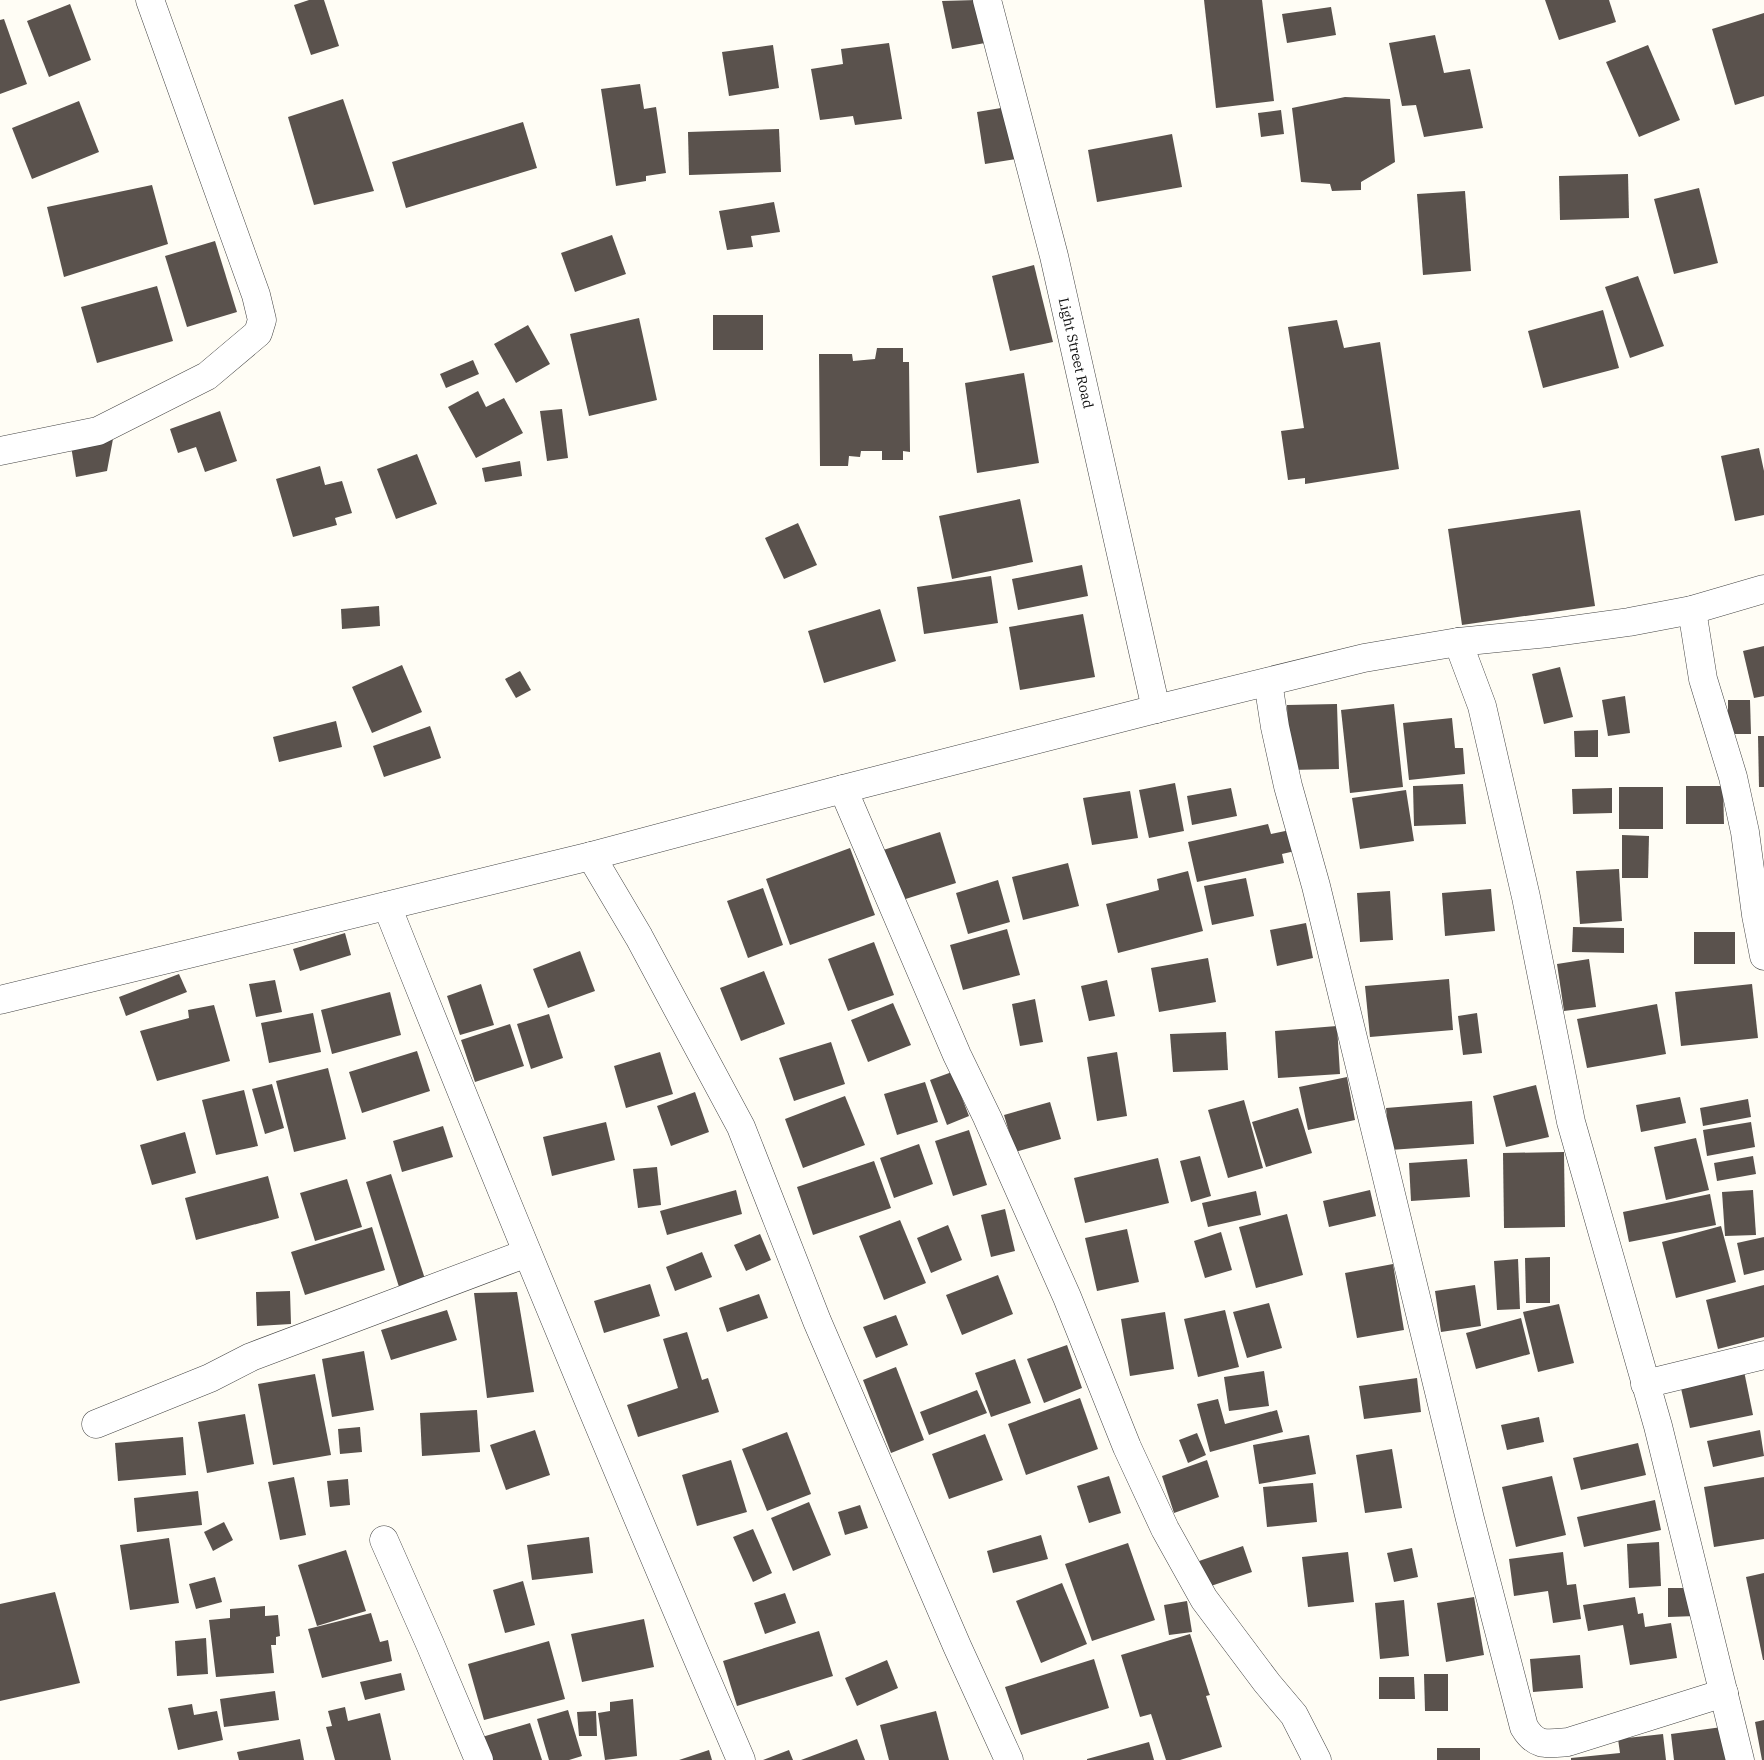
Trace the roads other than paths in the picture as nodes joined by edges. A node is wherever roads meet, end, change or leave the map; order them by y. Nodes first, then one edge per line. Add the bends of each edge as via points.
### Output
1 (150, 0) edge
2 (987, 0) edge
3 (0, 451) edge
4 (1764, 588) edge
5 (1692, 610) junction
6 (1458, 642) junction
7 (1268, 682) junction
8 (1156, 709) junction
9 (843, 789) junction
10 (591, 856) junction
11 (387, 906) junction
12 (1764, 956) edge
13 (0, 1000) edge
14 (527, 1253) junction
15 (1764, 1355) edge
16 (1646, 1384) junction
17 (96, 1424) dead end
18 (384, 1540) dead end
19 (1724, 1693) junction
20 (479, 1760) edge
21 (741, 1760) edge
22 (1010, 1760) edge
23 (1317, 1760) edge
24 (1740, 1760) edge

1 - 3 street via 256,295 262,320 258,333 208,376 98,431
2 - 8 street, Light Street Road via 1054,256
4 - 5 street
5 - 6 street via 1549,633
5 - 12 street via 1703,679 1733,777 1743,823
6 - 7 street via 1364,658
6 - 16 street via 1482,706 1526,897 1571,1122
7 - 8 street
7 - 19 street via 1288,786 1331,944 1470,1519 1524,1727 1538,1742 1568,1742
8 - 9 street
9 - 10 street
9 - 23 street via 1165,1530 1204,1599 1294,1715
10 - 11 street
10 - 22 street via 639,937 742,1127 817,1321 957,1646
11 - 13 street
11 - 14 street
14 - 17 street via 251,1357 210,1378
14 - 21 street
15 - 16 street
16 - 19 street
18 - 20 street
19 - 24 street

